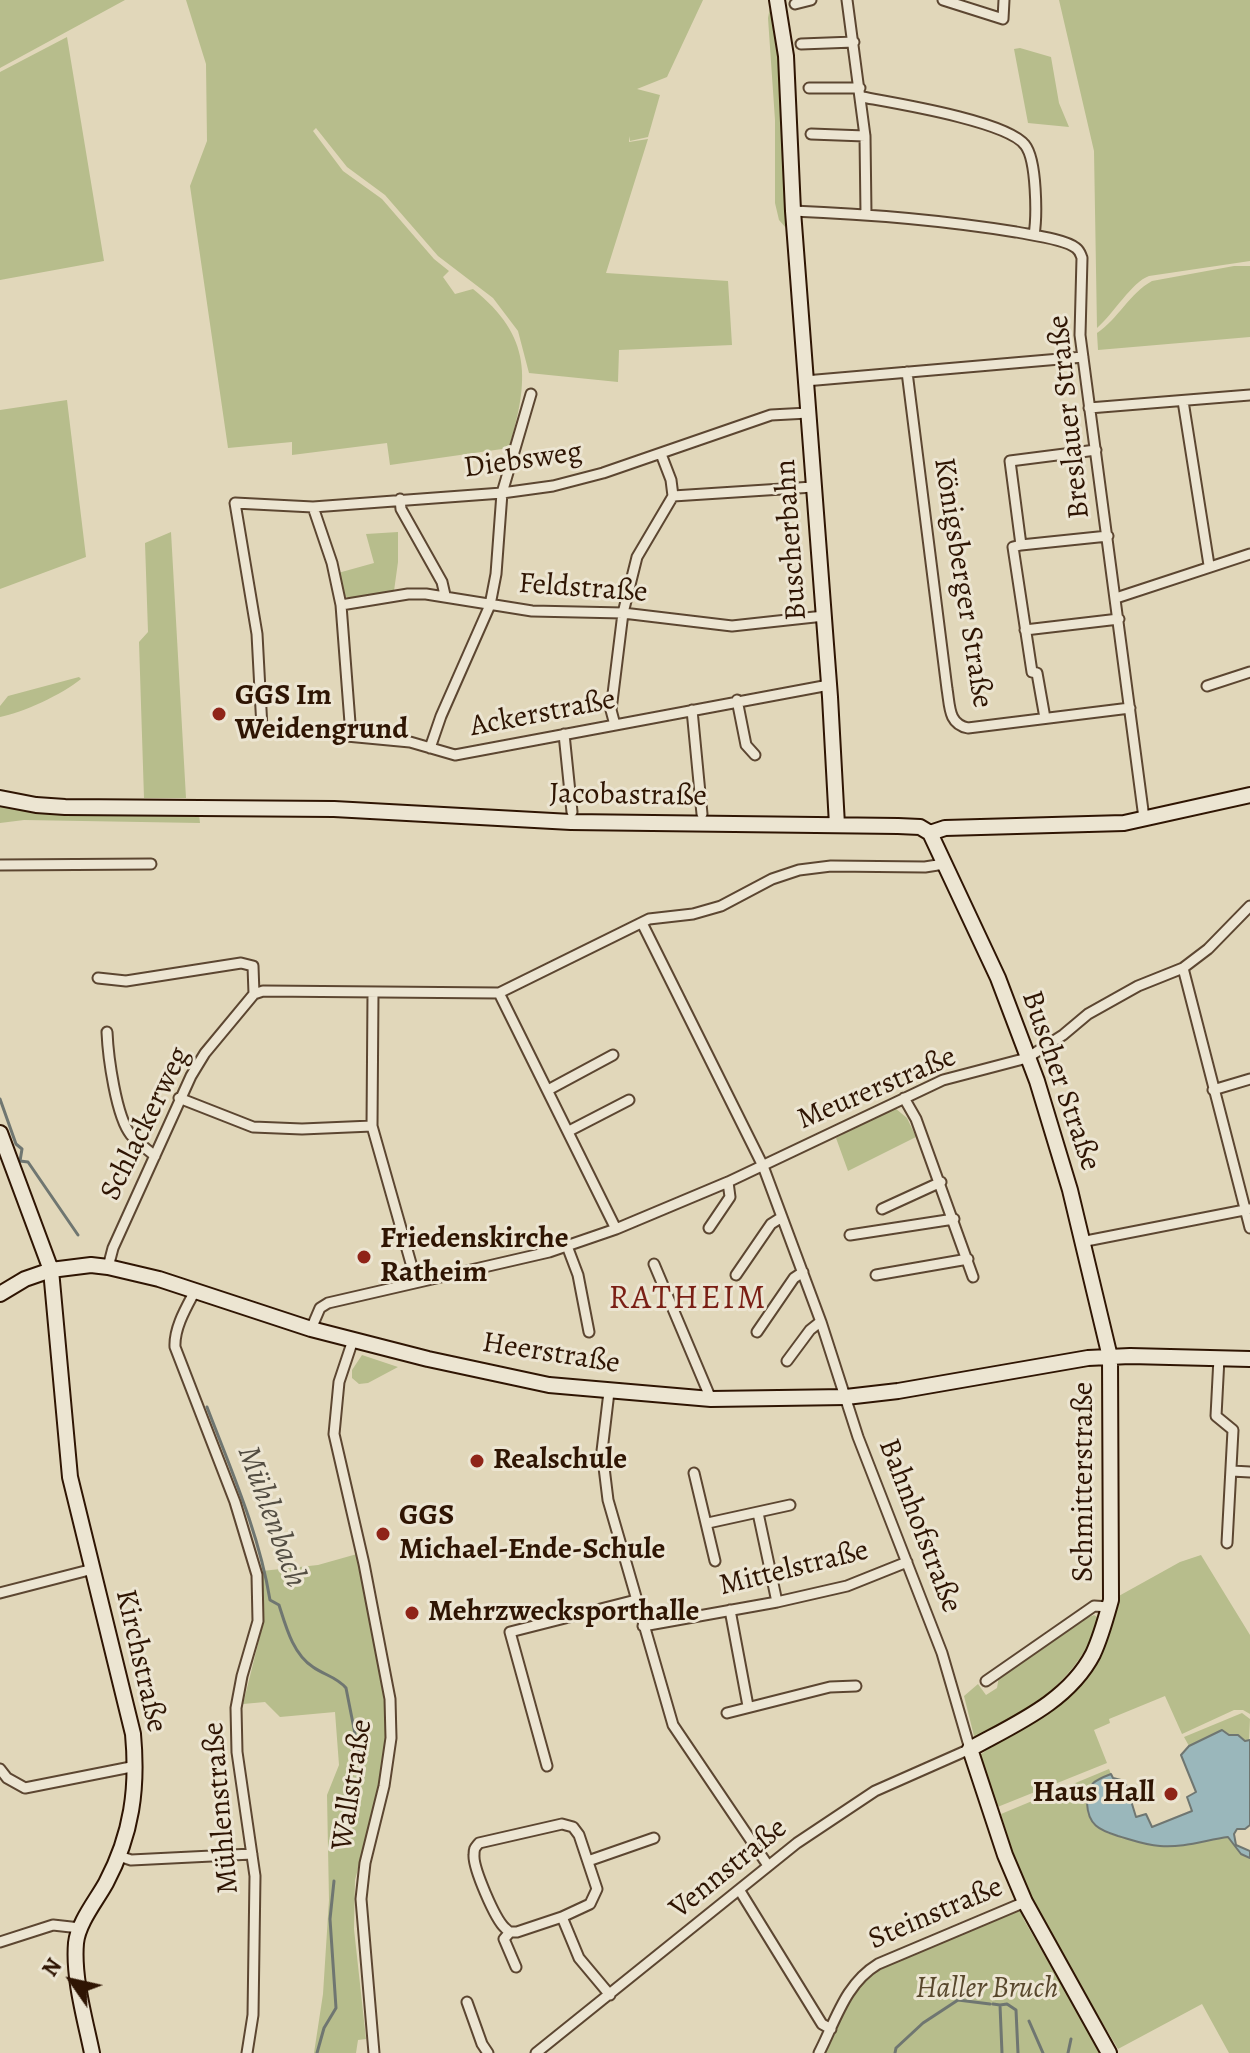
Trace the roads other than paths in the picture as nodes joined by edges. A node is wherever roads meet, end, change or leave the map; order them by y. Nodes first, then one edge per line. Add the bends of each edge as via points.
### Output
1 (777, 0) edge
2 (811, 0) edge
3 (847, 0) edge
4 (943, 0) edge
5 (1004, 0) edge
6 (795, 4) dead end
7 (854, 42) junction
8 (801, 44) dead end
9 (809, 88) dead end
10 (861, 93) junction
11 (811, 134) dead end
12 (865, 136) junction
13 (793, 211) junction
14 (866, 214) junction
15 (1034, 235) junction
16 (1083, 357) junction
17 (907, 372) junction
18 (805, 381) junction
19 (531, 394) dead end
20 (1250, 395) edge
21 (1183, 401) junction
22 (1089, 408) junction
23 (808, 413) junction
24 (1096, 450) junction
25 (661, 454) junction
26 (813, 487) junction
27 (502, 493) junction
28 (673, 496) junction
29 (400, 499) junction
30 (313, 507) junction
31 (1108, 536) junction
32 (1021, 545) junction
33 (1250, 554) edge
34 (1209, 565) junction
35 (445, 595) junction
36 (1116, 598) junction
37 (341, 605) junction
38 (490, 605) junction
39 (623, 613) junction
40 (824, 616) junction
41 (1119, 619) junction
42 (1025, 630) junction
43 (1250, 672) edge
44 (829, 685) junction
45 (1207, 686) dead end
46 (737, 700) junction
47 (1130, 708) junction
48 (692, 710) junction
49 (1045, 718) junction
50 (615, 725) junction
51 (262, 728) joint
52 (564, 734) junction
53 (351, 736) junction
54 (430, 748) junction
55 (755, 755) dead end
56 (1250, 795) edge
57 (0, 798) edge
58 (572, 812) dead end
59 (702, 814) dead end
60 (1144, 818) junction
61 (837, 825) junction
62 (930, 833) junction
63 (151, 864) dead end
64 (944, 864) junction
65 (0, 865) edge
66 (1250, 906) edge
67 (642, 923) junction
68 (1183, 968) junction
69 (98, 978) dead end
70 (373, 993) junction
71 (499, 993) junction
72 (254, 994) junction
73 (107, 1032) dead end
74 (613, 1055) dead end
75 (1027, 1058) junction
76 (1250, 1079) edge
77 (548, 1090) junction
78 (1213, 1090) junction
79 (179, 1098) junction
80 (904, 1098) junction
81 (629, 1100) dead end
82 (372, 1126) junction
83 (569, 1131) junction
84 (0, 1133) edge
85 (155, 1156) junction
86 (763, 1166) junction
87 (728, 1182) junction
88 (941, 1182) junction
89 (882, 1209) dead end
90 (1248, 1210) edge
91 (782, 1217) junction
92 (954, 1219) junction
93 (709, 1228) dead end
94 (1250, 1228) edge
95 (616, 1229) junction
96 (850, 1235) dead end
97 (1081, 1242) junction
98 (567, 1246) junction
99 (968, 1259) junction
100 (654, 1264) dead end
101 (108, 1267) junction
102 (51, 1270) junction
103 (803, 1272) junction
104 (736, 1275) dead end
105 (876, 1275) dead end
106 (973, 1277) dead end
107 (416, 1281) junction
108 (195, 1291) junction
109 (0, 1294) edge
110 (820, 1322) junction
111 (311, 1329) junction
112 (589, 1332) dead end
113 (757, 1332) dead end
114 (353, 1340) junction
115 (1110, 1357) junction
116 (1219, 1358) junction
117 (1250, 1359) edge
118 (787, 1361) dead end
119 (609, 1392) junction
120 (846, 1397) junction
121 (711, 1399) junction
122 (1232, 1471) junction
123 (1250, 1472) edge
124 (694, 1473) dead end
125 (790, 1505) dead end
126 (758, 1513) junction
127 (708, 1523) junction
128 (1227, 1543) dead end
129 (715, 1561) dead end
130 (907, 1562) junction
131 (93, 1569) junction
132 (0, 1593) edge
133 (636, 1600) junction
134 (777, 1602) junction
135 (1109, 1607) junction
136 (730, 1610) junction
137 (643, 1626) junction
138 (986, 1681) dead end
139 (856, 1686) dead end
140 (748, 1706) junction
141 (727, 1713) dead end
142 (970, 1749) junction
143 (136, 1766) junction
144 (547, 1766) dead end
145 (0, 1769) edge
146 (654, 1838) dead end
147 (252, 1854) junction
148 (119, 1856) junction
149 (588, 1861) junction
150 (767, 1864) junction
151 (740, 1891) junction
152 (1025, 1902) junction
153 (562, 1917) junction
154 (80, 1928) junction
155 (510, 1932) junction
156 (0, 1942) edge
157 (516, 1967) dead end
158 (610, 1995) junction
159 (467, 2002) dead end
160 (831, 2029) junction
161 (92, 2053) edge
162 (247, 2053) edge
163 (374, 2053) edge
164 (488, 2053) edge
165 (536, 2053) edge
166 (819, 2053) edge
167 (1109, 2053) edge

1 - 13 main road, Buscherbahn via 786,56
2 - 6 street
3 - 7 street
4 - 5 street via 1003,19
7 - 8 street
7 - 10 street
9 - 10 street
10 - 12 street
10 - 15 street via 964,117 1025,144 1031,156
11 - 12 street
12 - 14 street
13 - 14 street, Breslauer Straße
13 - 18 main road, Buscherbahn
14 - 15 street, Breslauer Straße
15 - 16 street, Breslauer Straße via 1079,250
16 - 17 street
16 - 22 street, Breslauer Straße
17 - 18 street
17 - 49 street, Königsberger Straße via 952,717 968,728
18 - 23 main road, Buscherbahn
19 - 27 street
20 - 21 street
21 - 22 street
21 - 34 street
22 - 24 street, Breslauer Straße
23 - 25 street, Diebsweg via 771,415
23 - 26 main road, Buscherbahn
24 - 31 street, Breslauer Straße
24 - 32 street via 1010,461
25 - 27 street, Diebsweg via 553,486
25 - 28 street
26 - 28 street
26 - 40 main road, Buscherbahn
27 - 29 street, Diebsweg
27 - 38 street
28 - 39 street via 637,557
29 - 30 street, Diebsweg
29 - 35 street
30 - 37 street
30 - 51 street, Diebsweg via 235,503 257,634
31 - 32 street
31 - 36 street, Breslauer Straße
32 - 42 street via 1013,547
33 - 34 street
34 - 36 street
35 - 37 street, Feldstraße via 408,594
35 - 38 street, Feldstraße
36 - 41 street, Breslauer Straße
37 - 53 street
38 - 39 street, Feldstraße
38 - 54 street
39 - 40 street, Feldstraße via 732,626
39 - 50 street via 611,710
40 - 44 main road, Buscherbahn
41 - 42 street
41 - 47 street, Breslauer Straße
42 - 49 street
43 - 45 street
44 - 46 street, Ackerstraße
44 - 61 main road, Buscherbahn
46 - 48 street, Ackerstraße
46 - 55 street via 746,745
47 - 49 street, Königsberger Straße
47 - 60 street, Breslauer Straße
48 - 50 street, Ackerstraße
48 - 59 street
50 - 52 street, Ackerstraße
51 - 53 street, Ackerstraße
52 - 54 street, Ackerstraße via 455,755
52 - 58 street
53 - 54 street, Ackerstraße
56 - 60 main road, Jacobastraße
57 - 61 main road, Jacobastraße via 65,807 334,809 571,822
60 - 62 main road, Jacobastraße
61 - 62 main road, Jacobastraße via 920,827
62 - 64 main road, Buscher Straße
63 - 65 street
64 - 67 street via 806,868 721,906
64 - 75 main road, Buscher Straße via 998,978
66 - 68 street, Meurerstraße
67 - 71 street
67 - 86 street, Bahnhofstraße
68 - 75 street, Meurerstraße via 1088,1014
68 - 78 street
69 - 72 street via 126,981 241,963 253,966
70 - 71 street
70 - 72 street
70 - 82 street
71 - 77 street
72 - 79 street, Schlackerweg via 205,1053
73 - 85 street via 122,1115 130,1134
74 - 77 street
75 - 80 street, Meurerstraße via 943,1080
75 - 97 main road, Buscher Straße via 1061,1157
76 - 78 street
77 - 83 street
78 - 90 street
79 - 82 street via 253,1127
79 - 85 street, Schlackerweg
80 - 86 street, Meurerstraße
80 - 88 street
81 - 83 street
82 - 107 street
83 - 95 street
84 - 102 main road, Kirchstraße
85 - 101 street, Schlackerweg
86 - 87 street, Meurerstraße
86 - 91 street, Bahnhofstraße
87 - 93 street via 730,1197
87 - 95 street, Meurerstraße
88 - 89 street
88 - 92 street
90 - 94 street
90 - 97 street
91 - 103 street, Bahnhofstraße
91 - 104 street via 771,1224
92 - 96 street
92 - 99 street
95 - 98 street, Meurerstraße
97 - 115 main road, Buscher Straße
98 - 107 street, Meurerstraße
98 - 112 street
99 - 105 street
99 - 106 street
100 - 121 street
101 - 102 main road, Heerstraße
101 - 108 main road, Heerstraße
102 - 109 main road, Heerstraße
102 - 131 main road, Kirchstraße via 66,1458
103 - 110 street, Bahnhofstraße
103 - 113 street
107 - 111 street, Meurerstraße via 328,1303
108 - 111 main road, Heerstraße
108 - 147 street, Mühlenstraße via 175,1347 235,1502 257,1575 258,1621 236,1708
110 - 118 street
110 - 120 street, Bahnhofstraße
111 - 114 main road, Heerstraße
114 - 119 main road, Heerstraße via 549,1385
114 - 163 street, Wallstraße via 339,1382 334,1434 390,1699 391,1738 361,1899
115 - 116 main road, Heerstraße
115 - 120 main road, Heerstraße
115 - 135 main road, Schmitterstraße
116 - 117 main road, Heerstraße
116 - 122 street via 1216,1416 1233,1430
119 - 121 main road, Heerstraße
119 - 133 street via 604,1478
120 - 121 main road, Heerstraße
120 - 130 street, Bahnhofstraße
122 - 123 street
122 - 128 street
124 - 127 street
125 - 126 street
126 - 127 street
126 - 134 street
127 - 129 street
130 - 134 street, Mittelstraße via 847,1586
130 - 142 street, Bahnhofstraße via 942,1653
131 - 132 street
131 - 143 main road, Kirchstraße
133 - 137 street
133 - 144 street via 510,1632
134 - 136 street, Mittelstraße
135 - 138 street, Schmitterstraße via 1094,1606
135 - 142 main road, Schmitterstraße via 1092,1656 1076,1677 1044,1708
136 - 137 street, Mittelstraße
136 - 140 street
137 - 150 street via 673,1725
139 - 140 street
140 - 141 street
142 - 150 street, Vennstraße via 875,1791
142 - 152 main road
143 - 145 street via 25,1788
143 - 148 main road, Kirchstraße via 133,1809
146 - 149 street
147 - 148 street via 131,1860
147 - 162 street, Mühlenstraße via 256,1917
148 - 154 main road, Kirchstraße
149 - 153 street via 596,1895 590,1904
149 - 155 street via 579,1835 568,1824 479,1843 473,1858 485,1892
150 - 151 street, Vennstraße
151 - 158 street, Vennstraße
151 - 160 street via 822,2024
152 - 160 street, Steinstraße via 867,1971 846,1995
152 - 167 main road
153 - 155 street
153 - 158 street via 579,1958
154 - 156 street via 53,1925
154 - 161 main road, Kirchstraße via 76,1956
155 - 157 street via 504,1939
158 - 165 street, Vennstraße
159 - 164 street
160 - 166 street, Steinstraße

